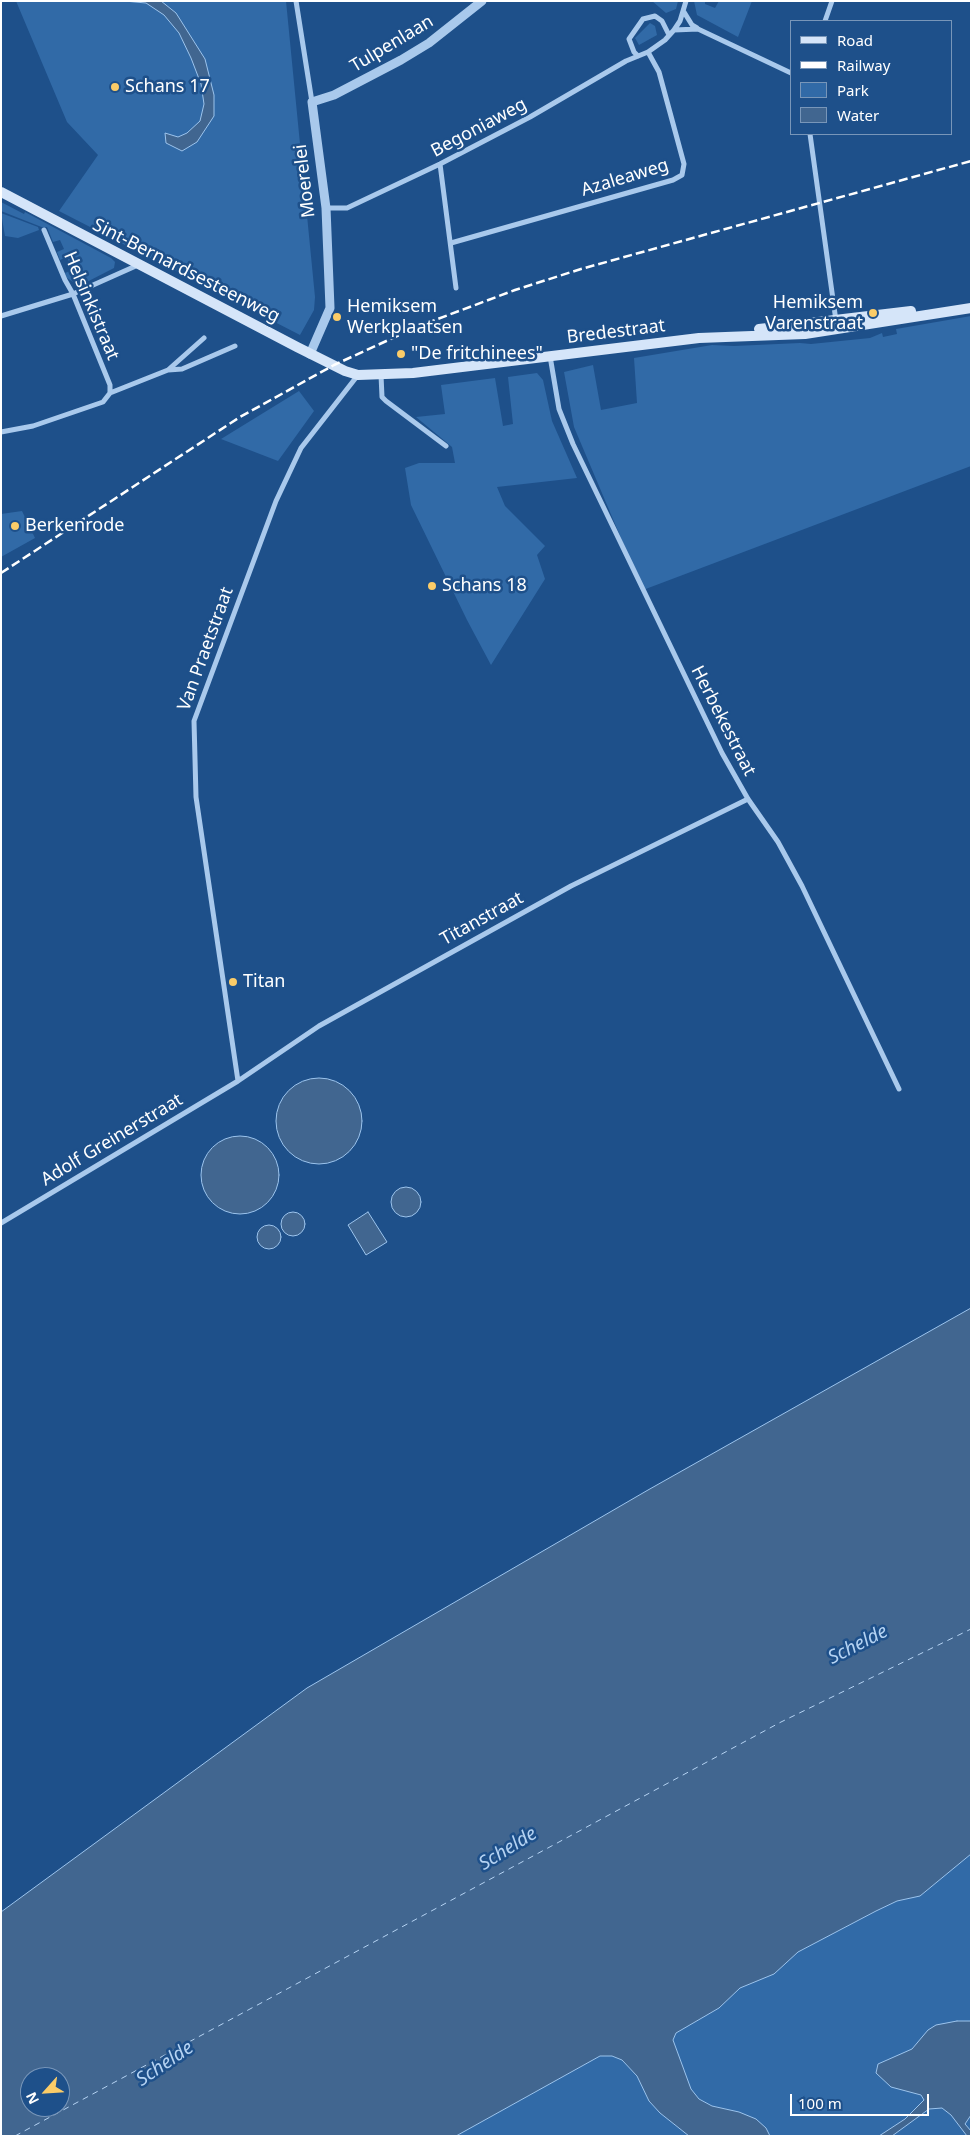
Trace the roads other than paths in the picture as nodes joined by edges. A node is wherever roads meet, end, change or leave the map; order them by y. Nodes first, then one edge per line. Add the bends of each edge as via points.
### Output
1 (296, 1) edge
2 (482, 1) edge
3 (686, 1) edge
4 (832, 1) edge
5 (684, 12) junction
6 (825, 20) edge
7 (698, 29) junction
8 (674, 30) junction
9 (669, 35) junction
10 (648, 52) junction
11 (638, 56) junction
12 (790, 73) edge
13 (312, 102) junction
14 (810, 135) edge
15 (440, 164) junction
16 (1, 192) edge
17 (326, 208) junction
18 (44, 230) dead end
19 (452, 243) junction
20 (138, 265) junction
21 (456, 288) dead end
22 (73, 294) junction
23 (971, 306) edge
24 (1, 316) edge
25 (836, 320) junction
26 (204, 338) dead end
27 (699, 338) junction
28 (234, 346) dead end
29 (310, 354) junction
30 (550, 356) junction
31 (168, 370) junction
32 (358, 375) junction
33 (381, 375) junction
34 (110, 393) junction
35 (1, 432) edge
36 (446, 446) dead end
37 (748, 799) junction
38 (238, 1081) junction
39 (898, 1089) dead end
40 (1, 1223) edge

1 - 13 street, Moerelei
2 - 13 street, Tulpenlaan via 401,60 334,95
3 - 5 street, Begoniaweg
4 - 6 street
5 - 7 street
5 - 8 street, Begoniaweg
7 - 8 street
7 - 12 street
8 - 9 street, Begoniaweg
9 - 10 street, Begoniaweg
9 - 11 street via 656,16 643,19 629,39
10 - 11 street, Begoniaweg
10 - 19 street, Azaleaweg via 661,80 684,164 682,175
11 - 15 street, Begoniaweg
13 - 17 street, Moerelei
14 - 25 street
15 - 17 street, Begoniaweg via 347,208
15 - 19 street
16 - 20 main road, Sint-Bernardsesteenweg
17 - 29 street, Moerelei via 330,308
18 - 22 street, Helsinkistraat
19 - 21 street
20 - 22 street
20 - 29 main road, Sint-Bernardsesteenweg
22 - 24 street
22 - 34 street, Helsinkistraat via 110,385
23 - 25 main road, Bredestraat
23 - 27 main road, Bredestraat via 806,334
25 - 27 main road, Bredestraat
26 - 31 street
27 - 30 main road, Bredestraat
28 - 31 street via 182,369
29 - 32 main road, Sint-Bernardsesteenweg
30 - 33 main road, Bredestraat
30 - 37 street, Herbekestraat via 559,409 567,432 722,754
31 - 34 street
32 - 33 main road, Bredestraat
32 - 38 street, Van Praetstraat via 301,448 276,501 194,721 196,796
33 - 36 street via 382,397
34 - 35 street via 103,402 33,426
37 - 38 street, Titanstraat via 571,886 457,948 319,1026
37 - 39 street, Herbekestraat via 778,842 802,886
38 - 40 street, Adolf Greinerstraat

